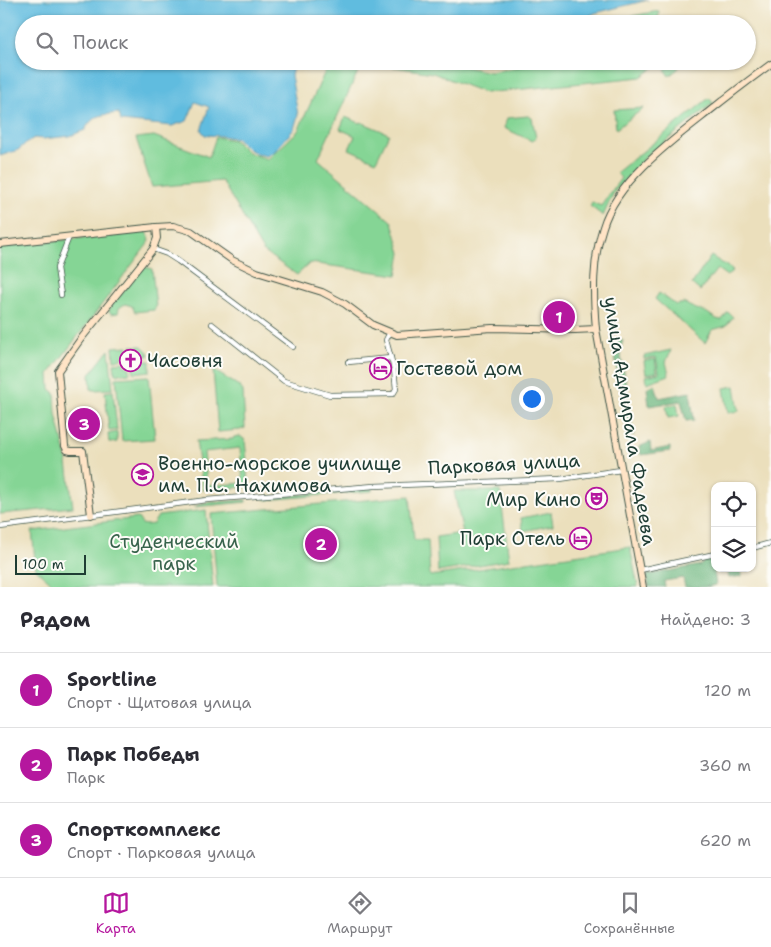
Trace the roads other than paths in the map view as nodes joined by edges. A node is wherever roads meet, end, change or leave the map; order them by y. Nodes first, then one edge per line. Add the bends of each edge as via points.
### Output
1 (771, 64) edge
2 (156, 227) junction
3 (69, 236) junction
4 (0, 244) edge
5 (153, 249) junction
6 (61, 294) dead end
7 (212, 324) dead end
8 (596, 329) junction
9 (390, 332) junction
10 (293, 347) dead end
11 (391, 358) junction
12 (348, 362) dead end
13 (621, 470) junction
14 (91, 515) junction
15 (0, 527) edge
16 (771, 543) edge
17 (756, 547) edge
18 (711, 555) edge
19 (640, 570) junction
20 (643, 587) edge

1 - 8 street, улица Адмирала Фадеева via 656,154 624,189 603,225 595,258
2 - 3 street
2 - 5 street
2 - 9 street via 173,226 191,231 232,260 257,272 322,292 373,325
3 - 4 street
3 - 6 street via 57,268
5 - 10 street via 178,261
5 - 14 street via 58,371 65,446 70,451 83,451
7 - 11 street via 284,381 330,395 393,394 396,390
8 - 9 street via 492,328 397,335
8 - 13 street, улица Адмирала Фадеева
9 - 11 street via 386,340
11 - 12 street
13 - 14 street, Парковая улица via 560,479 359,487 207,500
13 - 19 street, улица Адмирала Фадеева
14 - 15 street, Парковая улица
16 - 17 street
18 - 19 street
19 - 20 street, улица Адмирала Фадеева

